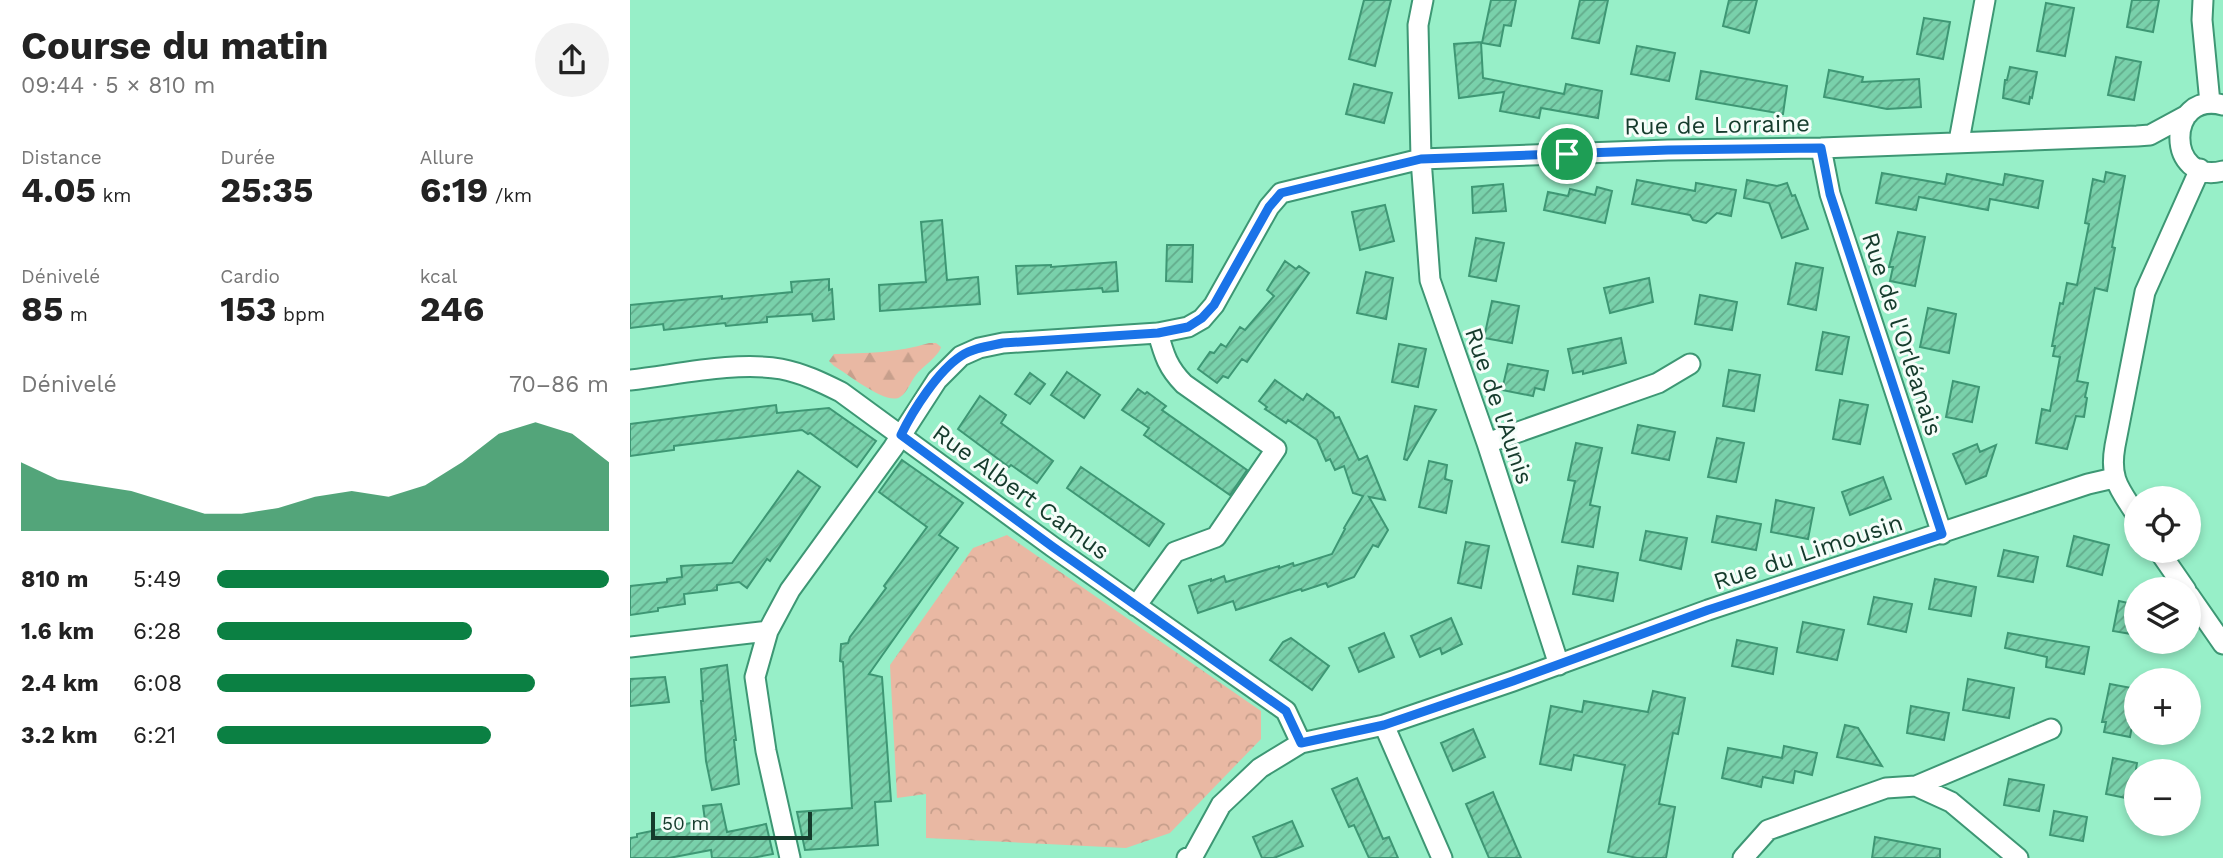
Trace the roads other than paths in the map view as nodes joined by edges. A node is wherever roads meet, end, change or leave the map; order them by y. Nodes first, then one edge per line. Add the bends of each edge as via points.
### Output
1 (1423, 0) edge
2 (1984, 0) edge
3 (2203, 0) edge
4 (2216, 104) edge
5 (2187, 115) junction
6 (2150, 135) junction
7 (1959, 141) junction
8 (1821, 148) junction
9 (1421, 159) junction
10 (2193, 164) junction
11 (2223, 171) edge
12 (1158, 333) junction
13 (1690, 364) dead end
14 (630, 380) edge
15 (901, 435) junction
16 (1487, 443) junction
17 (2114, 478) junction
18 (2124, 495) edge
19 (1942, 534) junction
20 (1136, 606) junction
21 (2201, 612) edge
22 (768, 631) junction
23 (2223, 644) edge
24 (630, 647) edge
25 (1559, 665) junction
26 (1384, 725) junction
27 (2051, 729) dead end
28 (1301, 743) junction
29 (1916, 786) junction
30 (1191, 857) edge
31 (790, 858) edge
32 (1442, 858) edge
33 (1743, 858) edge
34 (2018, 858) edge

1 - 9 street, Rue de l'Aunis via 1418,25
2 - 7 street
3 - 4 street
4 - 5 street, Rue de Lorraine
5 - 6 street, Rue de Lorraine
5 - 10 street via 2181,125 2180,149
6 - 7 street, Rue de Lorraine
6 - 10 street
7 - 8 street, Rue de Lorraine
8 - 9 street, Rue de Lorraine
8 - 19 street, Rue de l'Orléanais via 1830,194
9 - 12 street, Rue de Lorraine via 1281,193 1208,312 1188,327
9 - 16 street, Rue de l'Aunis via 1430,280
10 - 11 street
10 - 17 street via 2145,292 2112,464
12 - 15 street, Rue de Lorraine via 979,348 961,356 937,380
12 - 20 street via 1172,373 1276,449 1216,537 1175,552
13 - 16 street via 1658,383
14 - 15 street, Rue Albert Camus via 751,365 782,369 841,392
15 - 20 street, Rue Albert Camus
15 - 22 street, Rue de Lorraine via 790,590
16 - 25 street, Rue de l'Aunis
17 - 18 street
17 - 19 street, Rue du Limousin
19 - 25 street, Rue du Limousin via 1708,610
20 - 28 street, Rue Albert Camus via 1286,711
21 - 23 street
22 - 24 street
22 - 31 street, Rue de Lorraine via 755,677
25 - 26 street, Rue du Limousin
26 - 28 street, Rue du Limousin
26 - 32 street
27 - 29 street
28 - 30 street, Rue du Limousin via 1260,768 1221,805
29 - 33 street via 1886,788 1768,830
29 - 34 street via 1951,802

